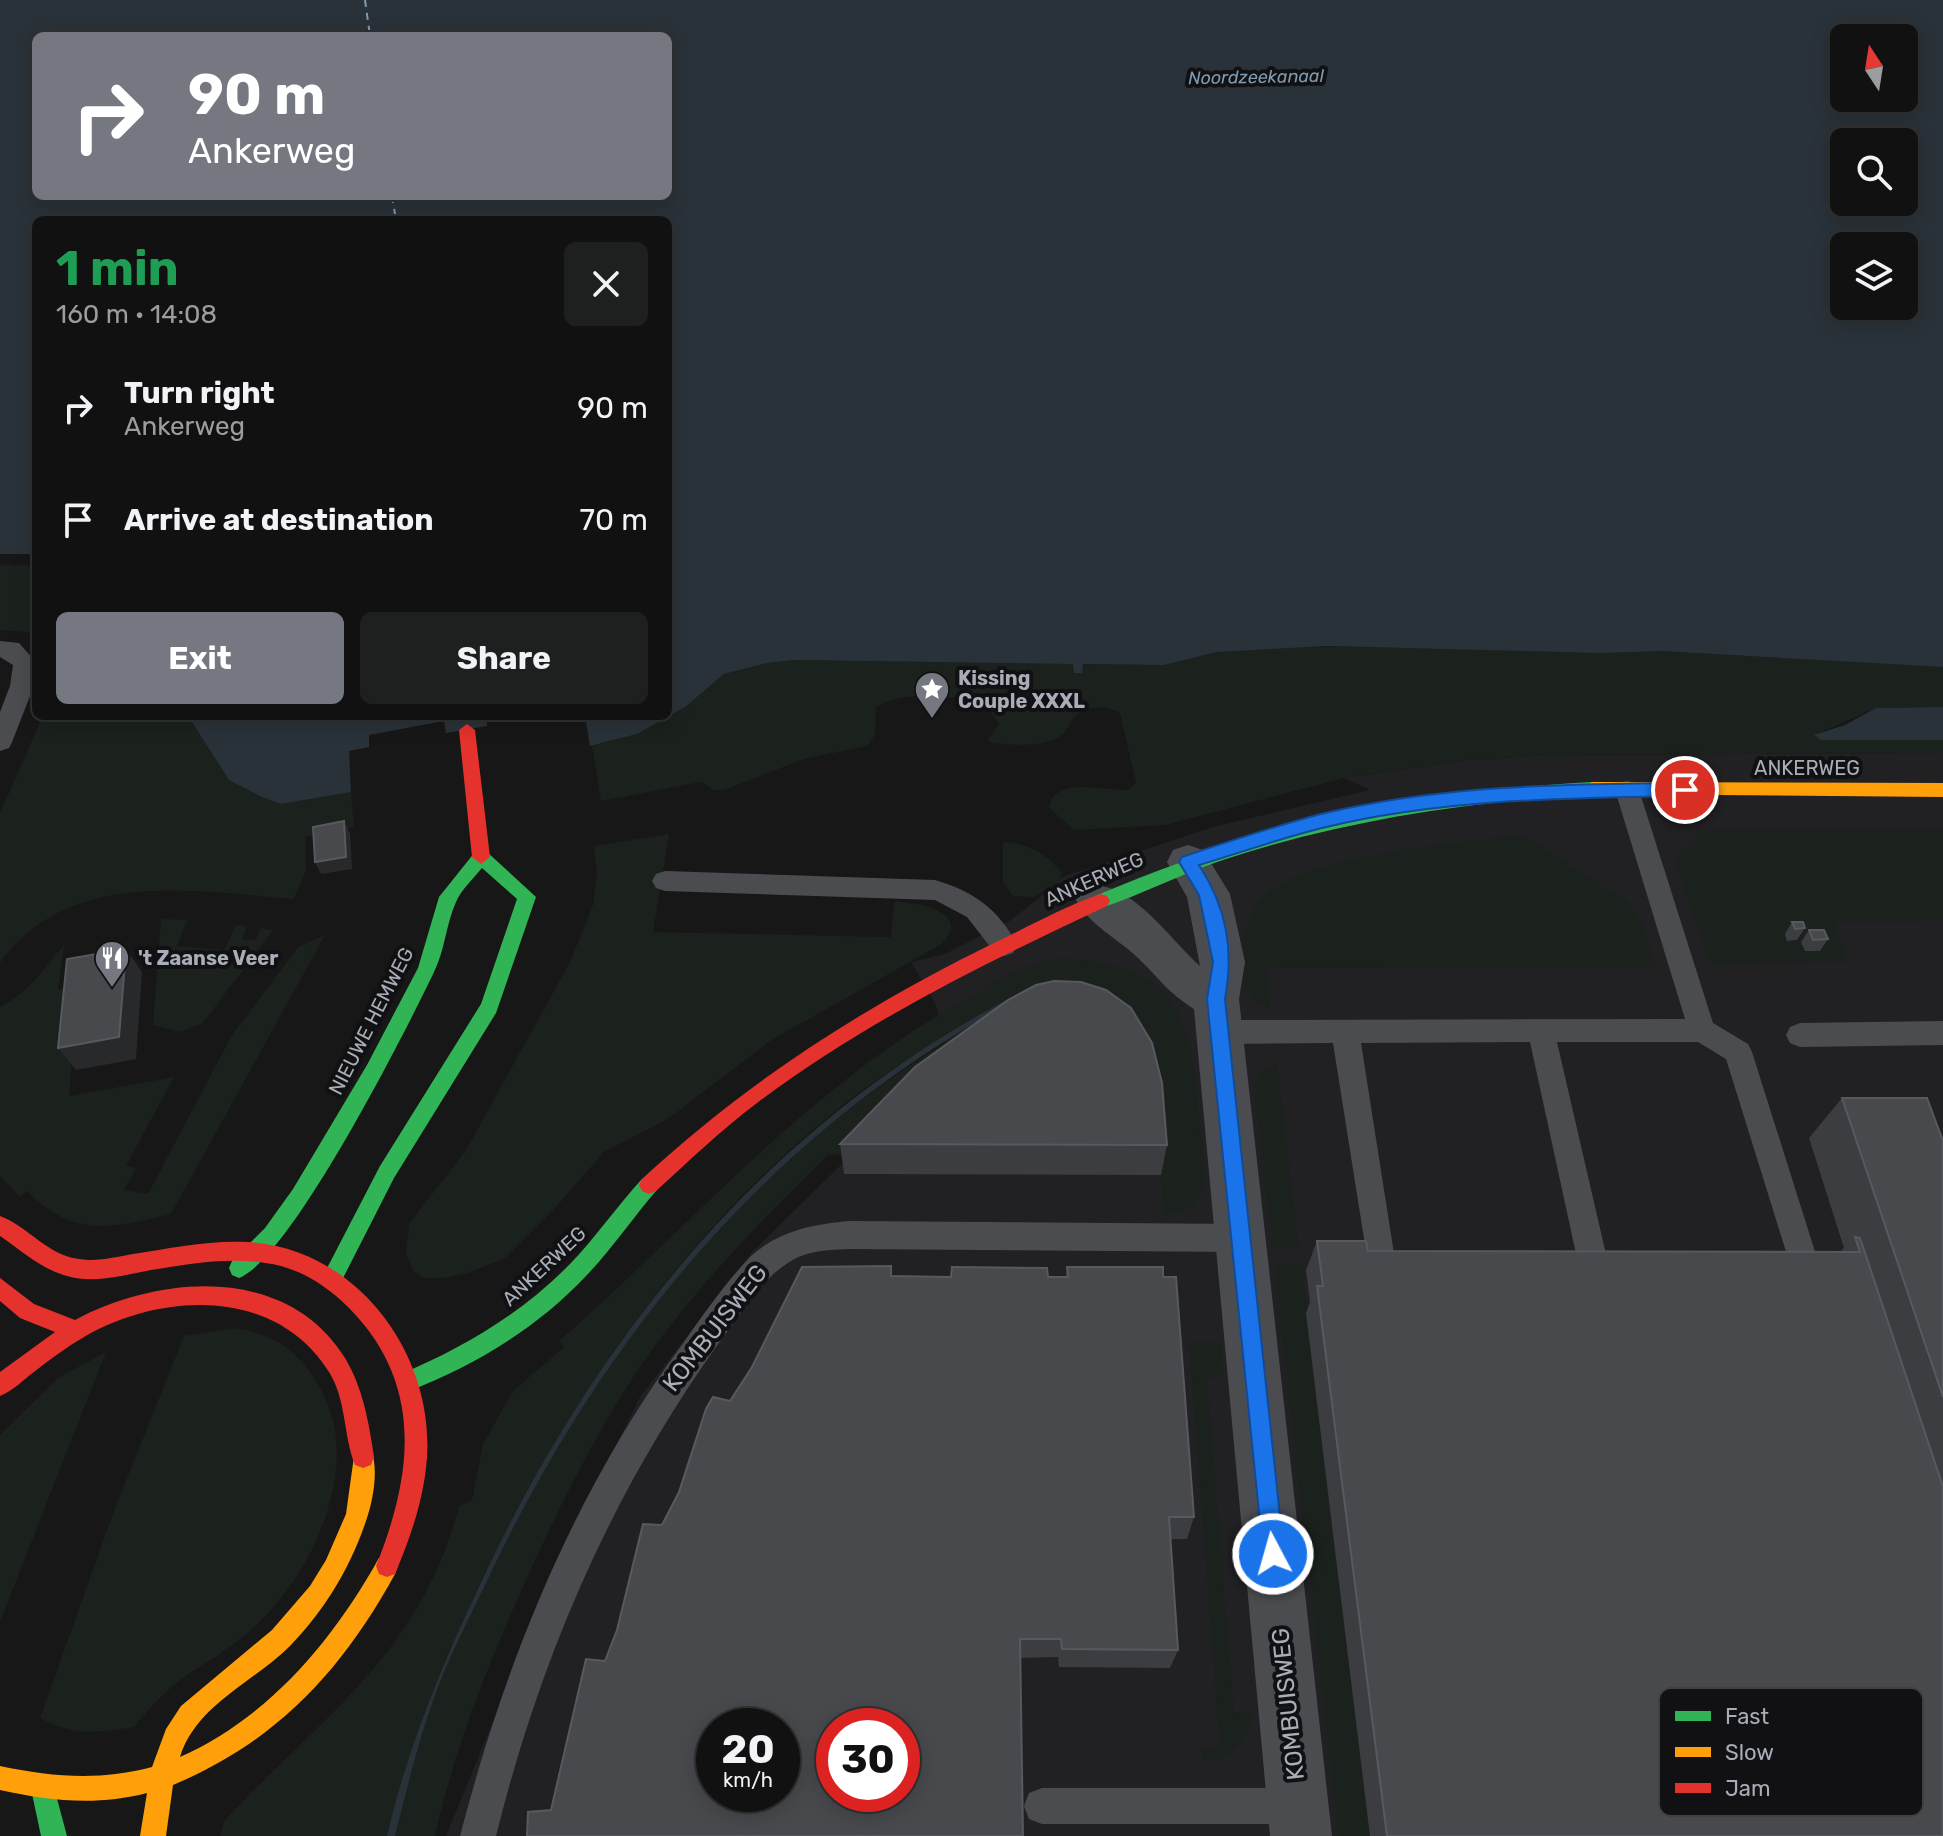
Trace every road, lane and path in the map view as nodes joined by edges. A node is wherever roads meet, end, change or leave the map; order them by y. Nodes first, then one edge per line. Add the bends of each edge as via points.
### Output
1 (0, 649) edge
2 (467, 730) dead end
3 (0, 742) edge
4 (1627, 790) junction
5 (1943, 790) edge
6 (481, 857) junction
7 (1188, 862) junction
8 (665, 881) dead end
9 (1098, 900) junction
10 (1004, 945) junction
11 (1218, 1016) junction
12 (1345, 1030) junction
13 (1541, 1030) junction
14 (1702, 1030) junction
15 (1943, 1033) edge
16 (1800, 1035) dead end
17 (0, 1225) edge
18 (1241, 1238) junction
19 (257, 1250) junction
20 (1593, 1263) edge
21 (332, 1279) junction
22 (1383, 1279) edge
23 (1809, 1280) edge
24 (0, 1288) edge
25 (214, 1292) junction
26 (73, 1329) junction
27 (335, 1358) junction
28 (407, 1382) junction
29 (0, 1386) edge
30 (165, 1776) junction
31 (0, 1778) edge
32 (43, 1789) junction
33 (1042, 1806) dead end
34 (1299, 1821) edge
35 (54, 1836) edge
36 (153, 1836) edge
37 (478, 1836) edge

1 - 3 lane via 11,649 25,663 22,686
2 - 6 main road
4 - 5 main road, ANKERWEG
4 - 7 main road, ANKERWEG via 1532,791 1382,810 1322,821
4 - 14 lane
6 - 19 main road, NIEUWE HEMWEG via 448,897 427,968 374,1071 300,1195
6 - 21 main road via 527,897 489,1007 387,1172
7 - 9 main road, ANKERWEG
7 - 11 street, KOMBUISWEG via 1208,894 1223,962
8 - 10 lane via 935,890 977,909
9 - 10 main road, ANKERWEG
9 - 11 street via 1155,946
10 - 28 main road, ANKERWEG via 834,1040 754,1094 673,1162 545,1301 495,1338
11 - 12 lane
11 - 18 street, KOMBUISWEG
12 - 13 lane
12 - 22 lane
13 - 14 lane
13 - 20 lane
14 - 23 lane via 1738,1052
15 - 16 lane
17 - 19 main road via 59,1265 91,1270 196,1253
18 - 34 street, KOMBUISWEG
18 - 37 lane, KOMBUISWEG via 850,1235 798,1241 770,1258 673,1379 601,1503 527,1677
19 - 21 main road via 296,1260
19 - 25 main road, NIEUWE HEMWEG
21 - 28 main road via 393,1342
24 - 26 main road via 27,1311
25 - 26 main road via 153,1299
25 - 27 main road via 286,1313 317,1335
26 - 29 main road
27 - 28 main road
27 - 30 main road via 360,1408 364,1459 358,1511 341,1556 314,1602 275,1645 198,1705 176,1735
28 - 30 main road via 417,1457 409,1508 392,1561 364,1612 327,1661 281,1706 221,1751
30 - 32 main road via 107,1789
30 - 36 main road
31 - 32 main road
32 - 35 main road
33 - 34 lane

